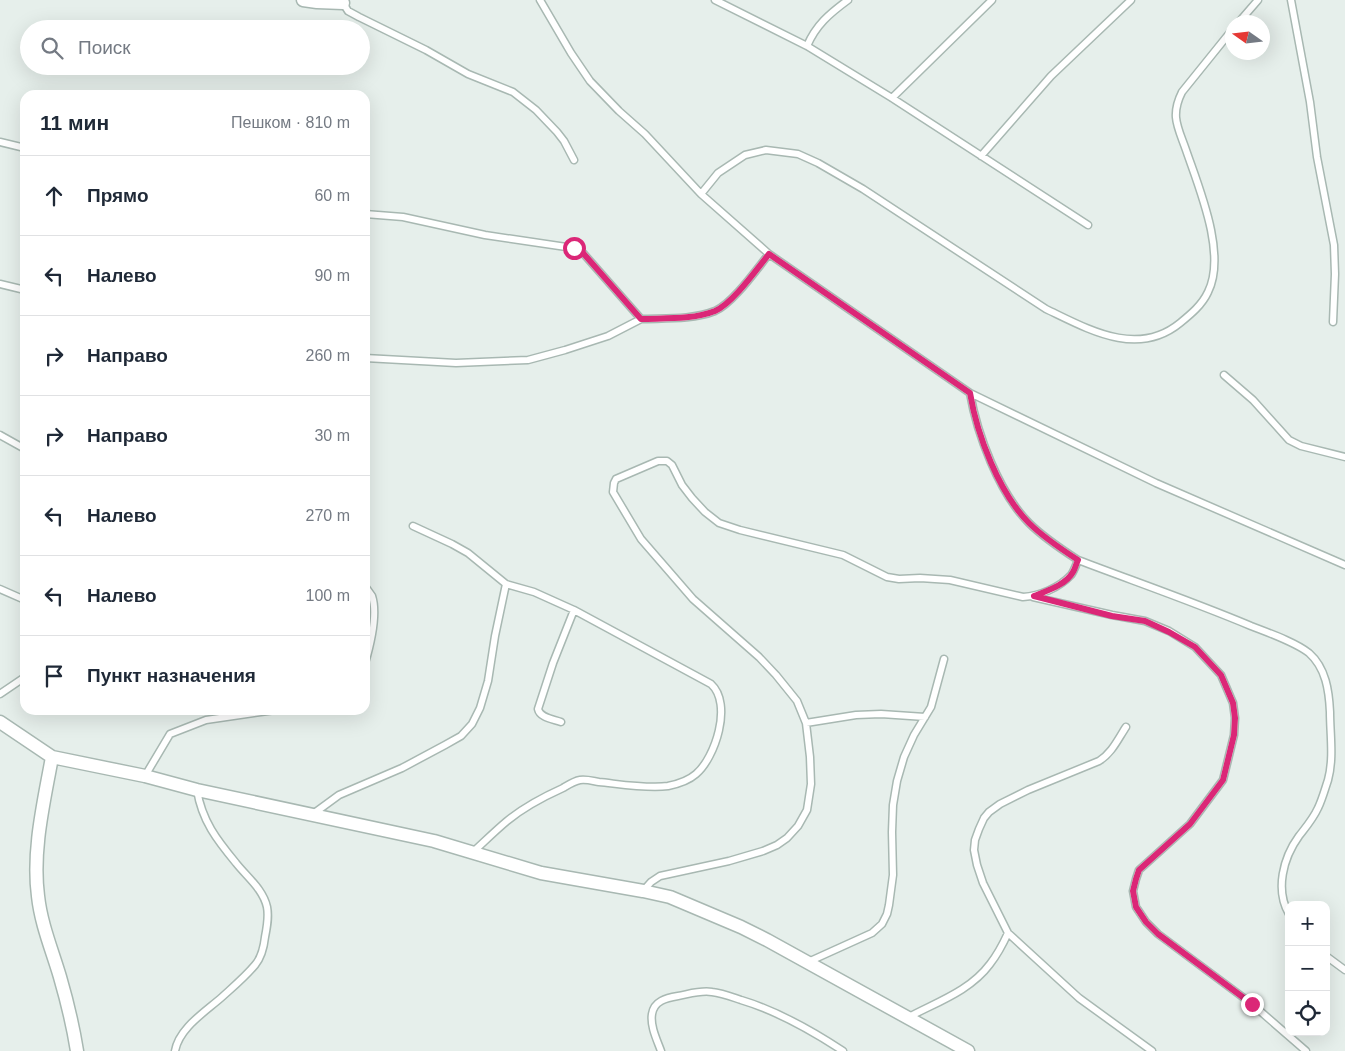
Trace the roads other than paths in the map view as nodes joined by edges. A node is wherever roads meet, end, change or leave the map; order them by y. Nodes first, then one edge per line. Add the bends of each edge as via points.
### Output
1 (302, 0) edge
2 (540, 0) edge
3 (715, 0) edge
4 (848, 0) edge
5 (992, 0) edge
6 (1132, 0) edge
7 (1258, 0) edge
8 (1291, 0) edge
9 (343, 1) edge
10 (1245, 15) edge
11 (365, 20) edge
12 (370, 22) edge
13 (1225, 39) edge
14 (807, 46) junction
15 (892, 98) junction
16 (0, 142) edge
17 (20, 147) edge
18 (981, 156) junction
19 (574, 160) dead end
20 (701, 194) junction
21 (370, 214) edge
22 (1088, 225) dead end
23 (769, 254) junction
24 (0, 284) edge
25 (20, 289) edge
26 (641, 319) junction
27 (1333, 322) dead end
28 (370, 358) edge
29 (1224, 375) dead end
30 (970, 393) junction
31 (0, 435) edge
32 (20, 445) edge
33 (1345, 458) edge
34 (413, 526) dead end
35 (1078, 560) junction
36 (1345, 565) edge
37 (506, 584) junction
38 (0, 589) edge
39 (370, 593) edge
40 (1034, 596) junction
41 (20, 598) edge
42 (574, 610) junction
43 (370, 646) edge
44 (944, 658) dead end
45 (20, 680) edge
46 (0, 694) edge
47 (241, 715) edge
48 (925, 717) junction
49 (0, 722) edge
50 (561, 722) dead end
51 (806, 723) junction
52 (1126, 727) dead end
53 (52, 757) junction
54 (145, 776) junction
55 (197, 790) junction
56 (311, 815) junction
57 (472, 853) junction
58 (644, 891) junction
59 (1285, 908) edge
60 (1008, 933) junction
61 (1330, 959) edge
62 (807, 962) junction
63 (1345, 970) edge
64 (907, 1018) junction
65 (77, 1051) edge
66 (175, 1051) edge
67 (661, 1051) edge
68 (843, 1051) edge
69 (968, 1051) edge
70 (1152, 1051) edge
71 (1306, 1051) edge

1 - 9 street
2 - 20 lane via 590,81
3 - 14 lane
4 - 14 lane via 818,26
5 - 15 lane
6 - 18 lane via 1051,76
7 - 10 lane
8 - 27 lane via 1334,245
9 - 11 lane via 348,11
12 - 19 lane via 468,74 513,92 557,132
13 - 20 lane via 1182,92 1176,115 1177,128 1212,237 1215,255 1213,274 1209,290 1195,310 1166,333 1151,338 1110,337 1046,309 863,189 798,154 766,150 745,155 718,173
14 - 15 lane
15 - 18 lane
16 - 17 lane
18 - 22 lane
20 - 23 lane
21 - 26 lane via 403,217 485,235 574,248 583,253
23 - 26 lane via 730,300 716,310 696,316
23 - 30 lane
24 - 25 lane
26 - 28 lane via 608,336 528,360 456,363
29 - 33 lane via 1253,400 1289,440
30 - 35 lane via 986,451 1015,507 1049,540
30 - 36 lane via 1156,483
31 - 32 lane
34 - 37 lane via 468,553
35 - 40 lane via 1072,574 1063,582
35 - 59 lane via 1300,647 1322,668 1330,698 1328,780 1318,808 1286,860 1282,898
37 - 42 lane via 534,592
37 - 56 lane via 488,681 472,724 461,736 402,768 340,795
38 - 41 lane
39 - 43 lane via 374,616
40 - 51 lane via 1023,597 950,580 899,579 843,555 740,530 705,512 667,461 658,461 616,479 613,492 641,540 693,599 776,675 796,701
40 - 71 lane via 1145,621 1195,647 1221,675 1233,703 1235,718 1223,780 1190,824 1139,870 1133,891 1136,907 1158,934 1252,1004
42 - 50 lane via 538,709 541,715
42 - 57 lane via 715,688 720,698 721,714 711,755 696,774 684,782 667,786 580,780 528,806
44 - 48 lane via 935,697
45 - 46 lane
47 - 54 lane via 206,720 170,734
48 - 51 lane via 856,715
48 - 62 lane via 904,757 893,804 893,875 890,905 882,924 872,933
49 - 53 street
51 - 58 lane via 811,784 807,810 787,838 777,845 729,861 660,876
52 - 60 lane via 1100,761 1000,804 984,818 974,850 977,865
53 - 54 street
53 - 65 street via 36,856 36,884 41,918 61,979
54 - 55 street
55 - 56 street
55 - 66 lane via 203,816 211,830 267,905 267,925 264,945 256,964 184,1031
56 - 57 street via 434,841
57 - 58 street via 541,873
58 - 62 street via 670,897 741,927
60 - 64 lane via 990,964 977,978 944,1000
60 - 70 lane via 1078,998
61 - 63 lane
62 - 64 street
64 - 69 street
67 - 68 lane via 652,1021 658,1002 685,994 710,992 760,1006 794,1021

